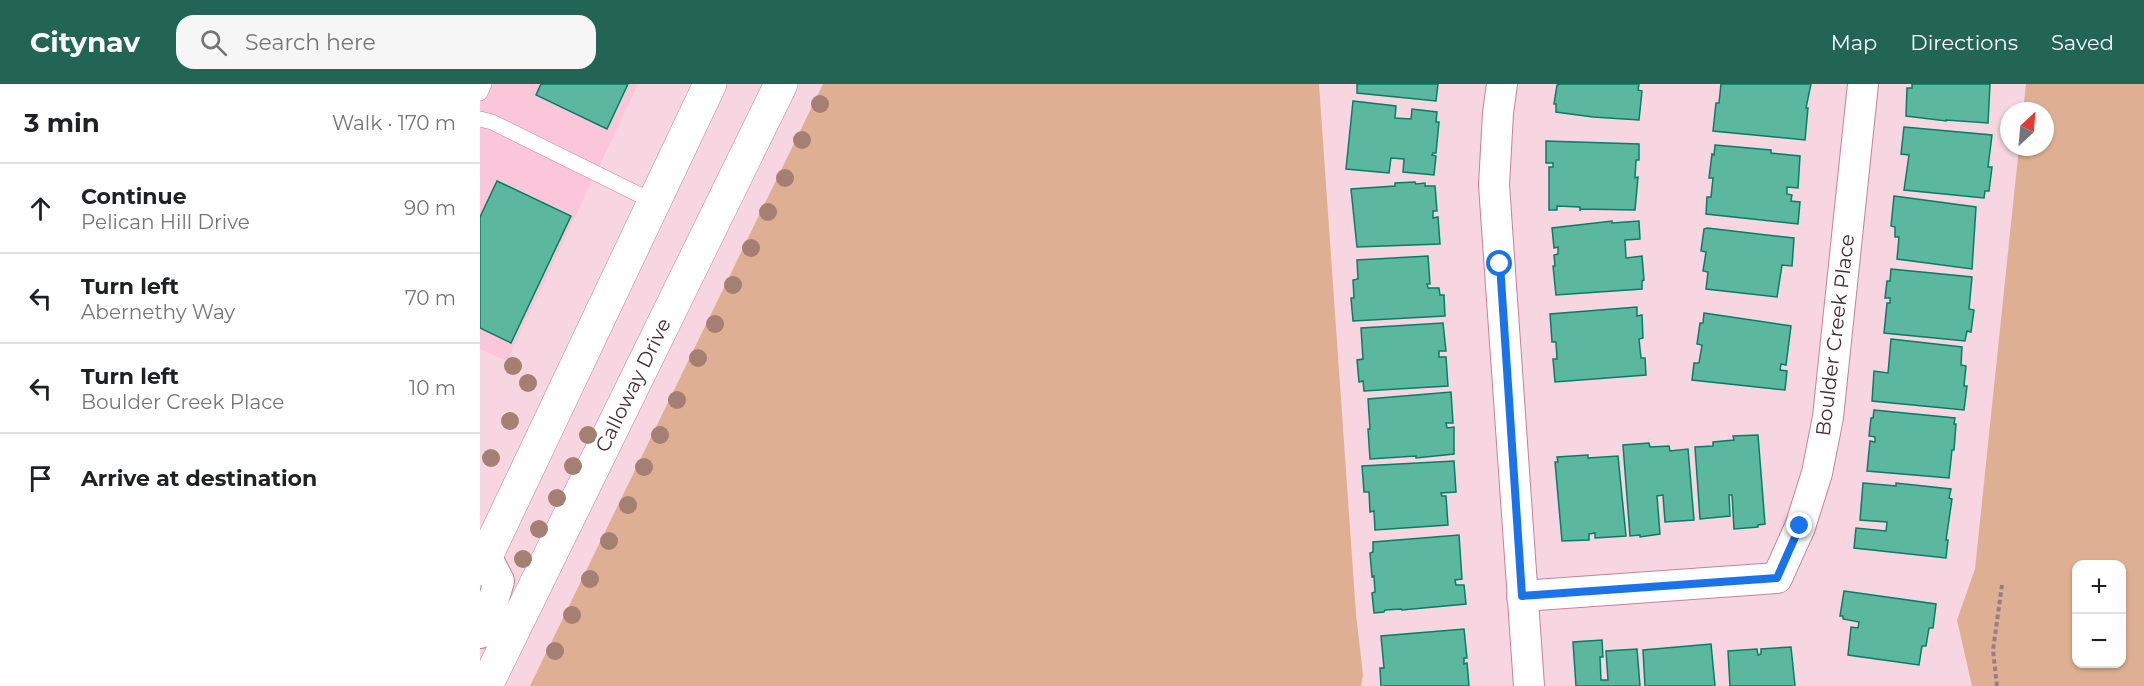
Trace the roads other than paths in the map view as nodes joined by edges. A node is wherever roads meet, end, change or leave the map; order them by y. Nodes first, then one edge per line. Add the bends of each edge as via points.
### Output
1 (484, 84) edge
2 (710, 84) edge
3 (780, 84) edge
4 (1502, 84) edge
5 (1863, 84) edge
6 (480, 93) edge
7 (480, 119) edge
8 (654, 202) junction
9 (482, 560) edge
10 (1522, 596) junction
11 (480, 633) edge
12 (486, 686) edge
13 (1529, 686) edge

1 - 6 lane
2 - 8 main road
3 - 12 main road, Calloway Drive
4 - 10 street via 1494,185
5 - 10 street, Boulder Creek Place via 1828,417 1817,473 1777,578
7 - 8 lane
8 - 9 main road
9 - 11 street via 499,581
10 - 13 street

